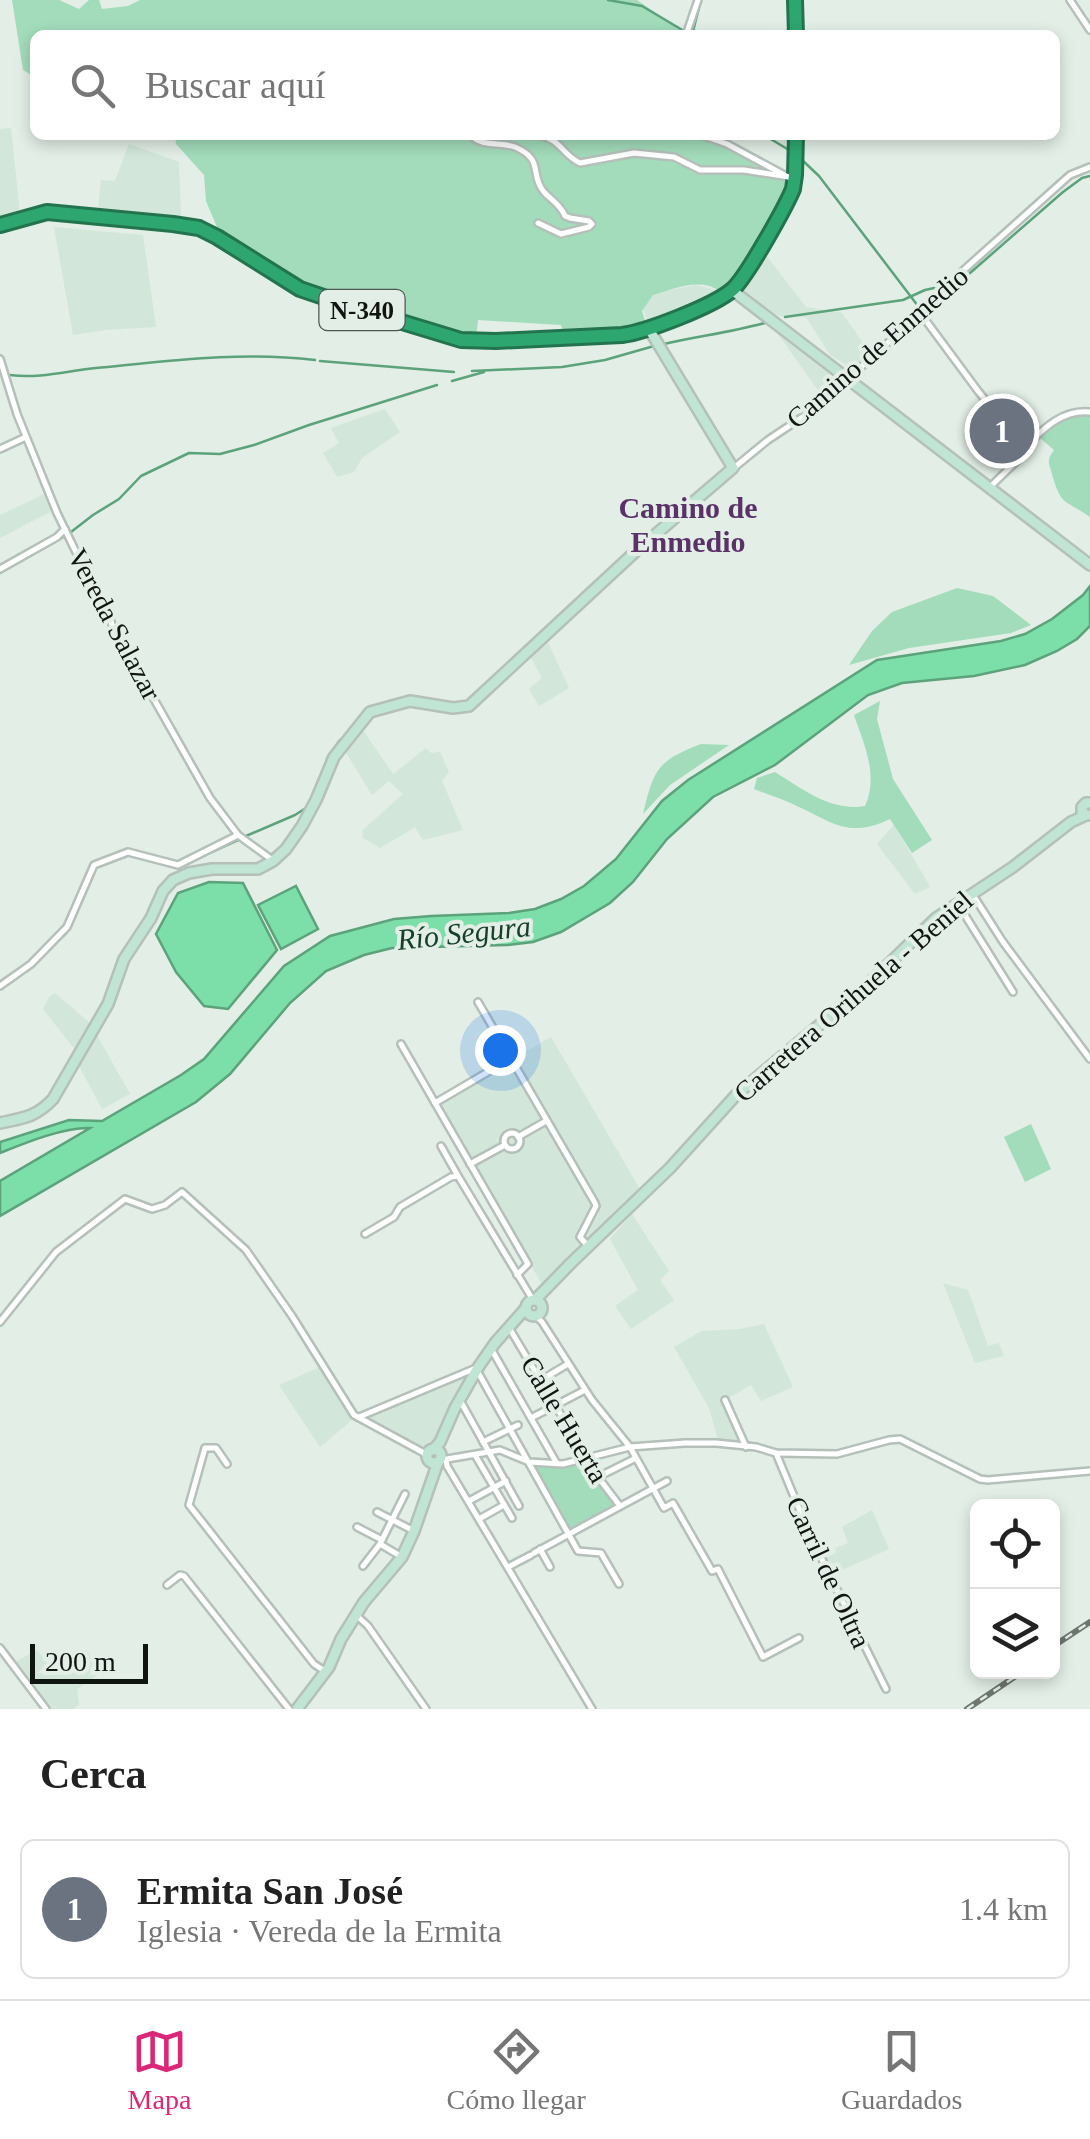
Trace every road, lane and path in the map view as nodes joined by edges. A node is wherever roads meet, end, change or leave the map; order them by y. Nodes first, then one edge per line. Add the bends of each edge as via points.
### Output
1 (698, 0) edge
2 (796, 0) edge
3 (1070, 0) edge
4 (687, 30) edge
5 (796, 30) edge
6 (1090, 30) edge
7 (476, 140) edge
8 (554, 140) edge
9 (715, 140) edge
10 (796, 140) edge
11 (1090, 167) edge
12 (792, 179) junction
13 (538, 223) dead end
14 (0, 226) edge
15 (743, 276) junction
16 (726, 294) junction
17 (747, 302) junction
18 (921, 314) junction
19 (648, 329) junction
20 (0, 360) edge
21 (2, 379) edge
22 (848, 380) junction
23 (1090, 412) edge
24 (26, 437) junction
25 (1024, 448) junction
26 (0, 449) edge
27 (733, 468) junction
28 (989, 488) junction
29 (65, 529) junction
30 (1090, 565) edge
31 (0, 569) edge
32 (1088, 809) edge
33 (238, 835) junction
34 (273, 861) junction
35 (972, 892) junction
36 (957, 902) junction
37 (0, 986) edge
38 (1012, 992) dead end
39 (478, 1002) dead end
40 (402, 1044) dead end
41 (510, 1059) junction
42 (1090, 1060) edge
43 (435, 1102) junction
44 (546, 1121) junction
45 (0, 1123) edge
46 (518, 1137) junction
47 (505, 1145) junction
48 (441, 1146) dead end
49 (470, 1164) junction
50 (458, 1176) junction
51 (650, 1186) junction
52 (364, 1234) dead end
53 (588, 1246) junction
54 (516, 1275) junction
55 (536, 1310) junction
56 (0, 1322) edge
57 (511, 1331) junction
58 (493, 1352) junction
59 (568, 1364) junction
60 (474, 1372) junction
61 (542, 1380) junction
62 (585, 1390) junction
63 (725, 1400) dead end
64 (462, 1402) junction
65 (556, 1404) junction
66 (359, 1418) junction
67 (531, 1418) junction
68 (514, 1427) junction
69 (483, 1442) junction
70 (746, 1447) junction
71 (630, 1448) junction
72 (488, 1453) junction
73 (776, 1453) junction
74 (474, 1455) junction
75 (438, 1458) junction
76 (636, 1458) junction
77 (588, 1459) junction
78 (529, 1462) junction
79 (227, 1464) dead end
80 (556, 1464) junction
81 (1090, 1471) edge
82 (598, 1477) junction
83 (506, 1481) junction
84 (667, 1481) dead end
85 (494, 1488) junction
86 (652, 1488) junction
87 (405, 1494) dead end
88 (468, 1501) junction
89 (504, 1505) junction
90 (519, 1506) dead end
91 (620, 1506) junction
92 (377, 1512) dead end
93 (512, 1518) dead end
94 (479, 1519) junction
95 (392, 1520) junction
96 (357, 1527) dead end
97 (414, 1532) junction
98 (568, 1535) junction
99 (381, 1542) junction
100 (535, 1552) junction
101 (402, 1557) junction
102 (363, 1566) dead end
103 (550, 1566) dead end
104 (508, 1567) junction
105 (619, 1584) dead end
106 (167, 1585) dead end
107 (356, 1615) junction
108 (799, 1638) dead end
109 (0, 1648) edge
110 (326, 1672) junction
111 (886, 1690) dead end
112 (46, 1709) edge
113 (288, 1709) edge
114 (297, 1709) edge
115 (426, 1709) edge
116 (592, 1709) edge

1 - 4 street
2 - 5 highway
3 - 6 street
7 - 13 street via 525,153 543,191 565,216 592,224 562,234
8 - 12 street via 580,163 634,152 674,157 700,170
9 - 12 street
10 - 12 highway, N-340
11 - 18 street, Camino de Enmedio via 1070,175
12 - 15 highway, N-340 via 786,204
14 - 19 highway, N-340 via 47,212 186,225 210,232 314,294 461,340 622,336
15 - 16 highway, N-340
15 - 17 main road
16 - 17 main road
16 - 19 highway, N-340
17 - 22 main road
18 - 22 street, Camino de Enmedio
18 - 25 street
19 - 27 main road
20 - 21 street, Vereda Salazar
21 - 24 street, Vereda Salazar
22 - 27 street, Camino de Enmedio
22 - 28 main road
23 - 25 street via 1053,421
24 - 26 street
24 - 29 street, Vereda Salazar
25 - 28 street
27 - 34 main road, Camino de Enmedio via 469,706 410,701 370,712 334,757 302,826
28 - 30 main road
29 - 31 street
29 - 33 street, Vereda Salazar via 112,625
32 - 35 main road, Carretera Orihuela - Beniel
33 - 34 street, Vereda Salazar
33 - 37 street via 178,865 128,852 94,866 68,928
34 - 45 main road via 258,869 212,869 173,880 53,1098 41,1111
35 - 36 main road, Carretera Orihuela - Beniel
35 - 42 street
36 - 38 street
36 - 51 main road, Carretera Orihuela - Beniel via 737,1094
39 - 41 street
40 - 43 street
41 - 43 street
41 - 44 street
43 - 49 street
44 - 46 street
44 - 53 street via 596,1206 580,1238
46 - 47 street via 517,1146
46 - 47 street via 508,1134
47 - 49 street
48 - 50 street
49 - 54 street via 528,1264
50 - 52 street
50 - 54 street
51 - 53 main road, Carretera Orihuela - Beniel
51 - 55 main road, Carretera Orihuela - Beniel
53 - 55 main road, Carretera Orihuela - Beniel
54 - 55 street
55 - 57 main road, Carretera Orihuela - Beniel
55 - 59 street
55 - 60 main road, Carretera Orihuela - Beniel via 495,1343
56 - 66 street via 56,1252 125,1199 152,1210 182,1192 246,1250
57 - 58 main road, Carretera Orihuela - Beniel
57 - 61 street, Calle Huerta
58 - 60 main road, Carretera Orihuela - Beniel
58 - 67 street
59 - 61 street
59 - 62 street
60 - 64 main road, Carretera Orihuela - Beniel
60 - 66 street
60 - 68 street
60 - 75 main road, Carretera Orihuela - Beniel
61 - 65 street, Calle Huerta
62 - 65 street
62 - 71 street
63 - 70 street
64 - 69 street
64 - 75 main road, Carretera Orihuela - Beniel
65 - 67 street
65 - 77 street, Calle Huerta
66 - 75 street
67 - 80 street
68 - 69 street
68 - 78 street
69 - 72 street
70 - 71 street via 685,1442
70 - 73 street
71 - 76 street
71 - 77 street
72 - 74 street
72 - 78 street via 504,1451
72 - 83 street
73 - 81 street via 836,1454 900,1439 980,1479
73 - 111 street, Carril de Oltra
74 - 75 street
74 - 85 street
75 - 88 street
75 - 97 main road, Carretera Orihuela - Beniel
76 - 82 street
76 - 86 street
77 - 80 street
77 - 82 street, Calle Huerta
78 - 80 street
78 - 98 street
79 - 110 street via 216,1448 205,1448 189,1505
82 - 91 street, Calle Huerta
83 - 85 street
83 - 90 street
84 - 86 street
85 - 88 street
85 - 89 street
86 - 91 street
86 - 108 street via 664,1508 676,1507 712,1571 718,1569 762,1657
87 - 95 street
88 - 94 street
89 - 93 street
89 - 94 street
91 - 98 street
92 - 95 street
94 - 104 street
95 - 97 street
95 - 99 street
96 - 99 street
97 - 101 main road, Carretera Orihuela - Beniel
98 - 100 street
98 - 105 street via 578,1551 600,1554
99 - 101 street
99 - 102 street
100 - 103 street
100 - 104 street
101 - 107 main road, Carretera Orihuela - Beniel
104 - 116 street
106 - 113 street via 184,1576
107 - 110 main road, Carretera Orihuela - Beniel
107 - 115 street
109 - 112 street
110 - 114 main road, Carretera Orihuela - Beniel

